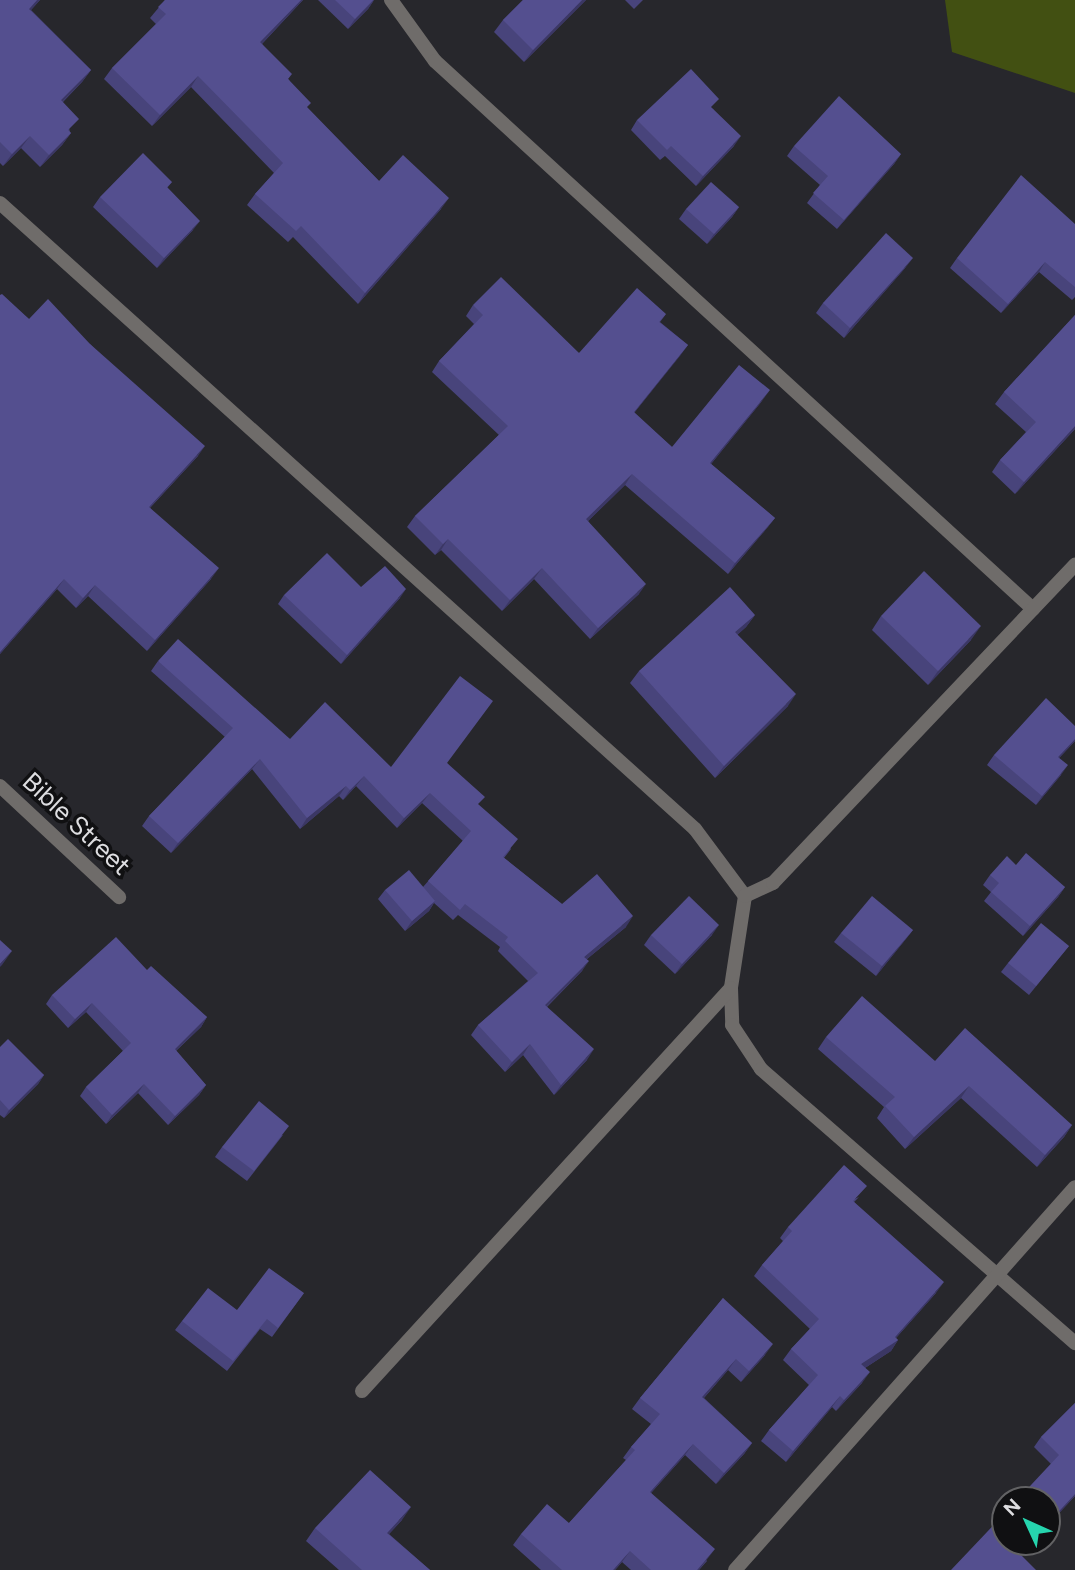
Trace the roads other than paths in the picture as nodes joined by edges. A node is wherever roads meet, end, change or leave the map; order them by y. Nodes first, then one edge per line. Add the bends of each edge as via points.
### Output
1 (391, 0) edge
2 (0, 202) edge
3 (1075, 565) edge
4 (1033, 609) junction
5 (0, 786) edge
6 (746, 896) junction
7 (119, 897) dead end
8 (731, 988) junction
9 (1075, 1187) edge
10 (999, 1275) junction
11 (1075, 1343) edge
12 (362, 1391) dead end
13 (735, 1570) edge

1 - 4 street via 435,61
2 - 6 street via 695,829
3 - 4 street
4 - 6 street via 773,883
5 - 7 street, Bible Street
6 - 8 street
8 - 10 street via 732,1025 761,1069
8 - 12 street
9 - 10 street
10 - 11 street
10 - 13 street

